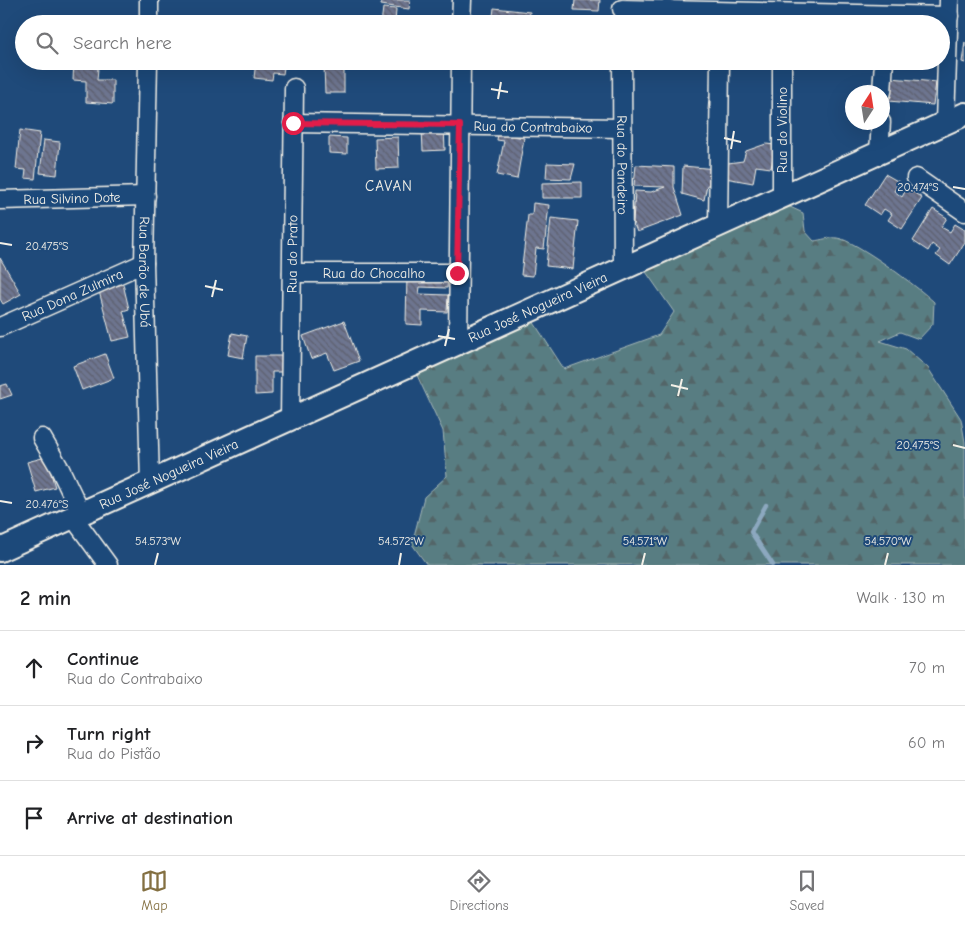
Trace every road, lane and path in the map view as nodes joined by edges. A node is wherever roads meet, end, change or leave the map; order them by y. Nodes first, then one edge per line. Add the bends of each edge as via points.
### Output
1 (149, 0) edge
2 (462, 0) edge
3 (681, 5) edge
4 (840, 7) edge
5 (949, 8) edge
6 (622, 11) edge
7 (782, 12) edge
8 (149, 15) edge
9 (461, 15) edge
10 (711, 15) edge
11 (751, 15) edge
12 (871, 15) edge
13 (910, 15) edge
14 (950, 26) edge
15 (148, 70) edge
16 (461, 70) edge
17 (622, 70) edge
18 (720, 70) edge
19 (782, 70) edge
20 (883, 70) edge
21 (882, 85) edge
22 (294, 88) dead end
23 (955, 118) edge
24 (293, 123) junction
25 (460, 125) junction
26 (622, 128) junction
27 (880, 130) edge
28 (879, 152) junction
29 (916, 178) dead end
30 (146, 196) junction
31 (782, 198) junction
32 (0, 200) edge
33 (963, 209) edge
34 (718, 227) junction
35 (144, 263) junction
36 (624, 270) junction
37 (292, 273) junction
38 (457, 273) junction
39 (0, 327) edge
40 (458, 344) junction
41 (290, 420) junction
42 (42, 438) dead end
43 (150, 483) junction
44 (77, 515) junction
45 (0, 550) edge
46 (108, 565) edge

1 - 8 street
2 - 9 street
3 - 6 street
3 - 10 street
4 - 7 street
4 - 12 street
5 - 13 street
7 - 11 street
14 - 23 street
15 - 30 street, Rua Barão de Ubá
16 - 25 street
17 - 26 street, Rua do Pandeiro
18 - 34 street
19 - 31 street, Rua do Violino
20 - 21 street
22 - 24 street, Rua do Prato
23 - 28 main road, Rua José Nogueira Vieira
24 - 25 street, Rua do Contrabaixo
24 - 37 street, Rua do Prato
25 - 26 street, Rua do Contrabaixo
25 - 38 street
26 - 36 street, Rua do Pandeiro
27 - 28 street
28 - 31 main road, Rua José Nogueira Vieira
29 - 33 street
30 - 32 street, Rua Silvino Dote
30 - 35 street, Rua Barão de Ubá
31 - 34 main road, Rua José Nogueira Vieira
34 - 36 main road, Rua José Nogueira Vieira
35 - 39 street, Rua Dona Zulmira
35 - 43 street, Rua Barão de Ubá
36 - 40 main road, Rua José Nogueira Vieira
37 - 38 street, Rua do Chocalho
37 - 41 street, Rua do Prato
38 - 40 street
40 - 41 main road, Rua José Nogueira Vieira
41 - 43 main road, Rua José Nogueira Vieira
42 - 44 street via 60,468
43 - 44 main road, Rua José Nogueira Vieira
44 - 45 main road, Rua José Nogueira Vieira
44 - 46 street

